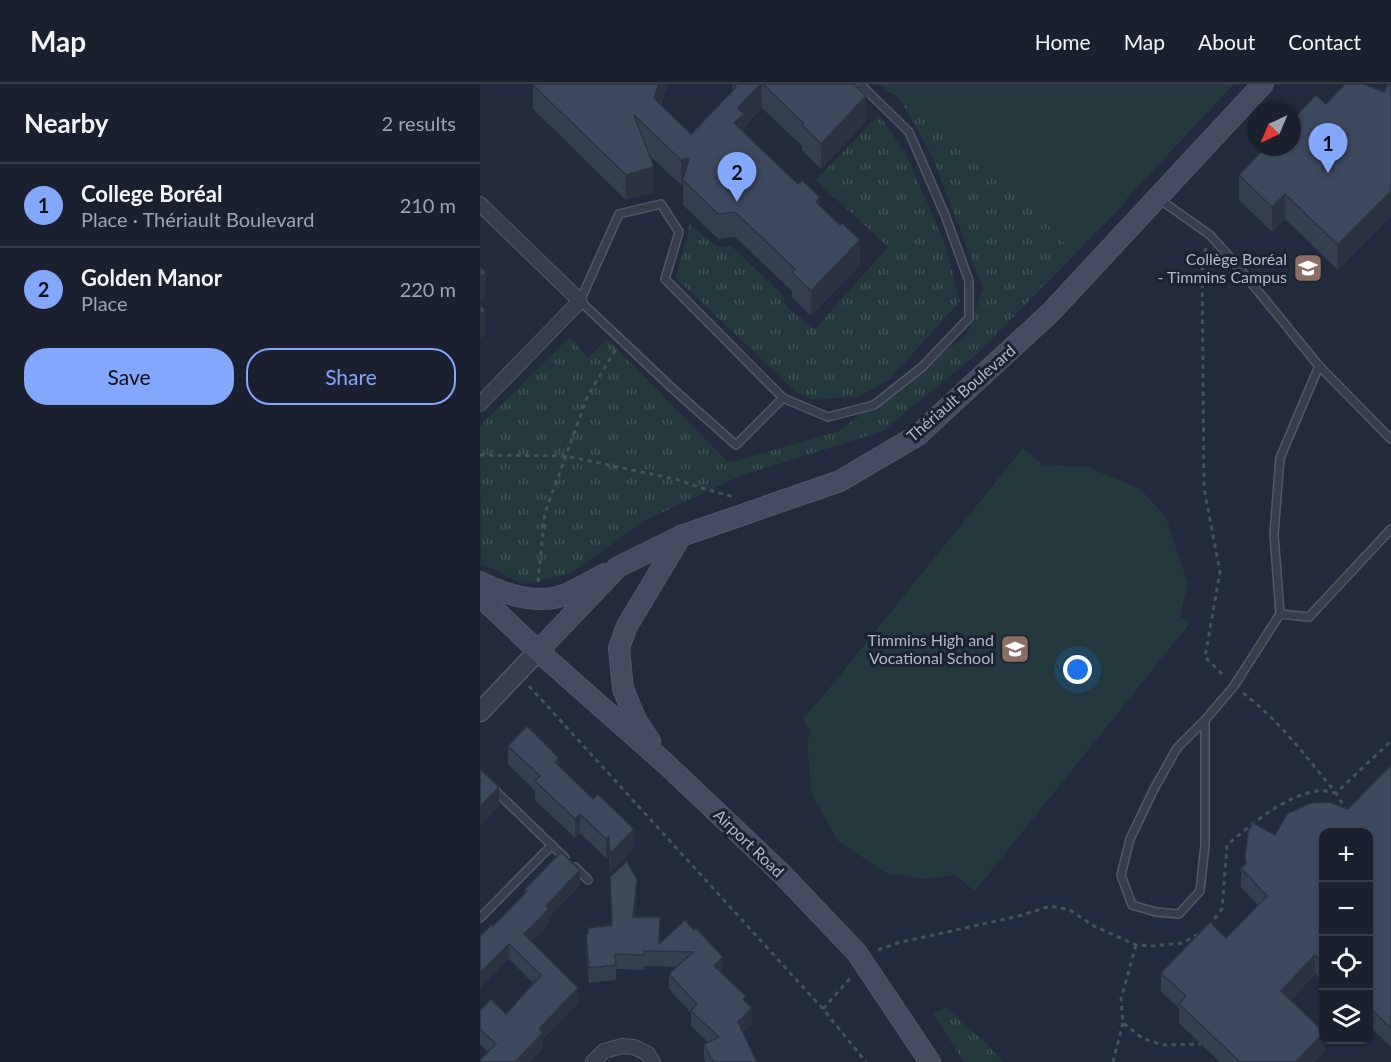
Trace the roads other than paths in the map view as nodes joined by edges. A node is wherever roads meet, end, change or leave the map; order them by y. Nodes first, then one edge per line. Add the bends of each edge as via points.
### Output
1 (861, 84) edge
2 (1263, 84) edge
3 (1157, 198) junction
4 (480, 204) edge
5 (580, 300) junction
6 (1318, 366) junction
7 (783, 398) junction
8 (480, 404) edge
9 (1391, 439) edge
10 (1391, 529) edge
11 (681, 536) junction
12 (618, 567) junction
13 (480, 582) edge
14 (480, 596) edge
15 (1280, 614) junction
16 (538, 651) junction
17 (480, 712) edge
18 (1205, 720) junction
19 (666, 764) junction
20 (480, 776) edge
21 (552, 845) junction
22 (588, 880) dead end
23 (480, 918) edge
24 (593, 1062) edge
25 (653, 1062) edge
26 (930, 1062) edge

1 - 7 lane via 909,132 969,281 969,318 922,367 874,405 828,417
2 - 3 main road, Thériault Boulevard
3 - 6 lane via 1210,235
3 - 11 main road, Thériault Boulevard via 1051,312 918,435 840,481
4 - 5 street
5 - 7 lane via 736,445
5 - 7 lane via 619,214 661,204 679,232 665,279
5 - 8 street
6 - 9 lane
6 - 15 lane via 1280,458 1274,534
10 - 15 lane via 1309,617
11 - 12 main road, Thériault Boulevard
11 - 19 main road via 618,648 623,689 636,720
12 - 13 main road via 565,595 536,600
12 - 16 main road, Thériault Boulevard
14 - 16 main road, Airport Road
15 - 18 lane via 1234,686
16 - 17 street
16 - 19 main road, Airport Road
18 - 18 lane via 1177,748 1130,839 1121,875 1132,905 1179,914 1200,891 1205,845
19 - 26 main road, Airport Road via 782,874 857,953
20 - 21 lane
21 - 22 lane
21 - 23 lane
24 - 25 street via 604,1052 622,1046 648,1054

